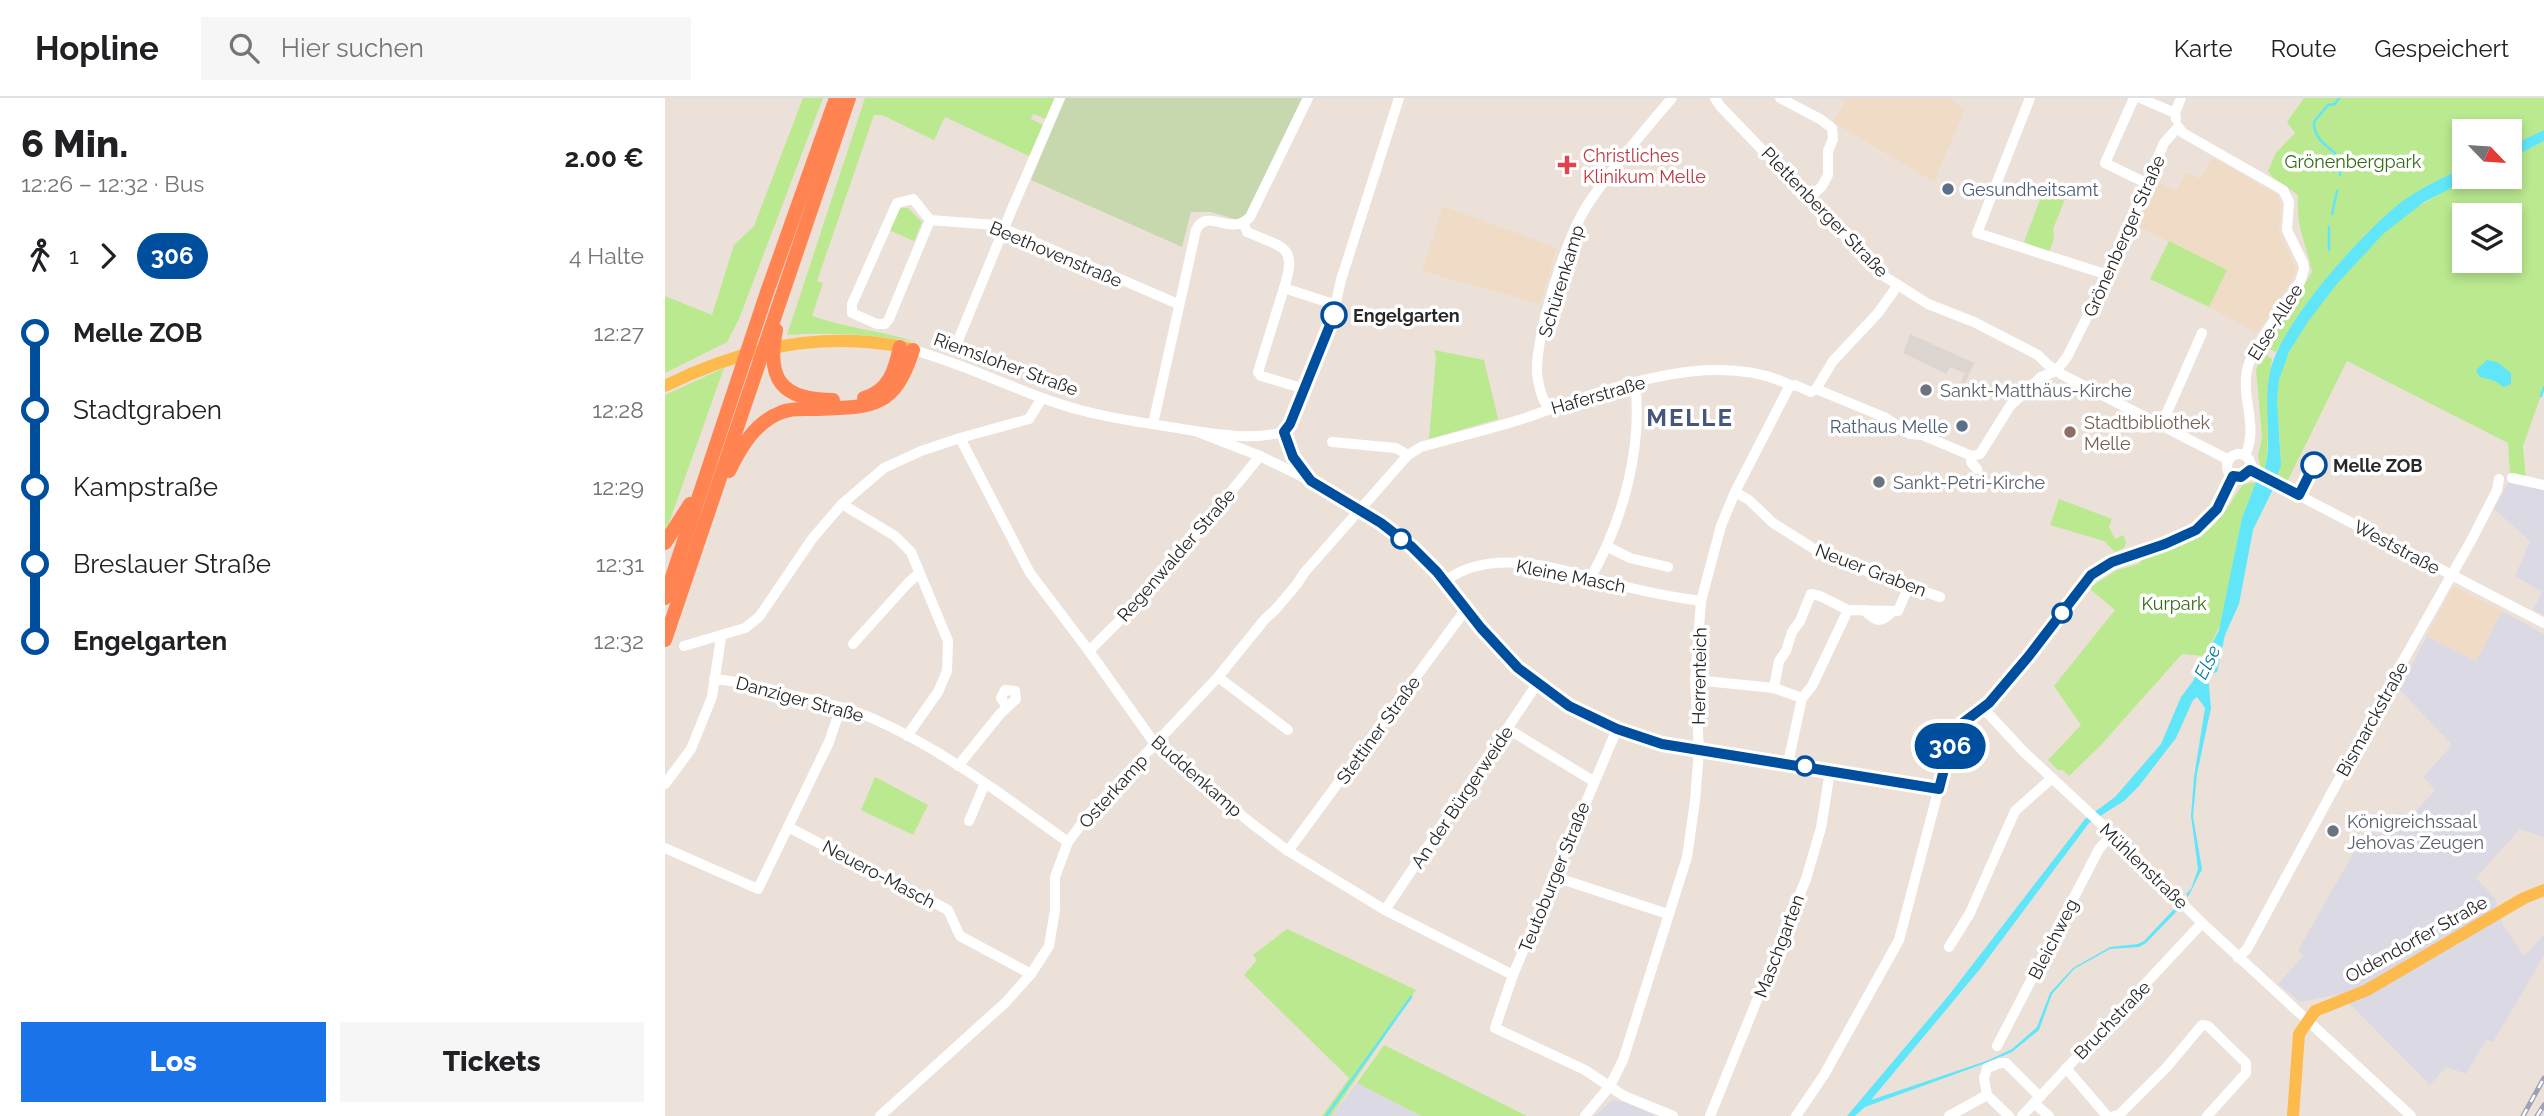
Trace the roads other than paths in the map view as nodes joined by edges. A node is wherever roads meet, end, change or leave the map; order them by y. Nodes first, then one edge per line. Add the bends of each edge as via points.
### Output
1 (836, 98) edge
2 (849, 98) edge
3 (1060, 98) edge
4 (1308, 98) edge
5 (1399, 98) edge
6 (1671, 98) edge
7 (1715, 98) edge
8 (1780, 98) edge
9 (2030, 98) edge
10 (2134, 98) edge
11 (2140, 98) edge
12 (2181, 98) edge
13 (2175, 113) junction
14 (2178, 127) junction
15 (2148, 184) junction
16 (1810, 198) junction
17 (930, 220) junction
18 (1244, 224) junction
19 (1004, 229) junction
20 (2108, 275) junction
21 (786, 277) junction
22 (1898, 285) junction
23 (1284, 288) junction
24 (1178, 304) junction
25 (1336, 305) junction
26 (2202, 333) dead end
27 (957, 343) dead end
28 (907, 348) junction
29 (2056, 371) junction
30 (1635, 382) junction
31 (665, 386) edge
32 (1792, 386) junction
33 (1305, 389) junction
34 (1816, 389) junction
35 (1041, 398) junction
36 (1549, 409) junction
37 (1153, 424) junction
38 (2162, 424) junction
39 (1198, 432) junction
40 (1284, 432) junction
41 (960, 438) junction
42 (1332, 442) dead end
43 (1408, 455) junction
44 (2245, 455) junction
45 (1260, 456) junction
46 (1972, 456) junction
47 (2229, 460) junction
48 (1977, 468) dead end
49 (707, 471) junction
50 (2255, 472) junction
51 (2233, 476) junction
52 (2512, 478) dead end
53 (2499, 479) dead end
54 (1311, 481) junction
55 (2544, 485) edge
56 (1735, 492) junction
57 (842, 503) junction
58 (1360, 512) junction
59 (702, 529) junction
60 (665, 544) edge
61 (1608, 547) junction
62 (1668, 567) dead end
63 (919, 574) junction
64 (2451, 576) junction
65 (1591, 577) junction
66 (1445, 581) junction
67 (1906, 584) junction
68 (1940, 597) dead end
69 (665, 598) edge
70 (1701, 601) junction
71 (1466, 609) junction
72 (1848, 610) junction
73 (2544, 623) edge
74 (721, 637) junction
75 (665, 640) edge
76 (853, 644) dead end
77 (684, 646) dead end
78 (1089, 651) junction
79 (1218, 677) junction
80 (714, 679) junction
81 (1695, 680) junction
82 (1537, 684) junction
83 (1774, 688) junction
84 (1802, 698) junction
85 (1986, 705) junction
86 (841, 707) junction
87 (1007, 707) dead end
88 (1508, 729) junction
89 (1617, 729) junction
90 (1288, 730) dead end
91 (907, 736) junction
92 (1155, 744) junction
93 (1699, 750) junction
94 (1788, 763) junction
95 (958, 766) junction
96 (1830, 771) junction
97 (2052, 778) junction
98 (1593, 781) junction
99 (985, 783) junction
100 (665, 784) edge
101 (1939, 789) junction
102 (969, 821) dead end
103 (788, 827) junction
104 (2112, 834) junction
105 (1068, 842) junction
106 (665, 848) edge
107 (1288, 851) junction
108 (1555, 877) junction
109 (2544, 890) edge
110 (1385, 910) junction
111 (1668, 915) junction
112 (2202, 923) junction
113 (1948, 947) dead end
114 (2238, 958) junction
115 (1031, 974) junction
116 (1513, 975) junction
117 (2307, 1022) junction
118 (1997, 1046) dead end
119 (2066, 1068) junction
120 (1610, 1086) junction
121 (1987, 1095) junction
122 (2037, 1100) junction
123 (2409, 1115) edge
124 (880, 1116) edge
125 (1585, 1116) edge
126 (1673, 1116) edge
127 (1710, 1116) edge
128 (1796, 1116) edge
129 (1948, 1116) edge
130 (2009, 1116) edge
131 (2022, 1116) edge
132 (2049, 1116) edge
133 (2107, 1116) edge
134 (2114, 1116) edge
135 (2207, 1116) edge
136 (2293, 1116) edge

1 - 49 highway
2 - 21 highway
3 - 19 street
4 - 18 street
5 - 25 street
6 - 36 street, Schürenkamp via 1588,204 1574,229 1539,356 1537,376
7 - 16 street, Plettenberger Straße
8 - 16 street via 1832,128 1828,175
9 - 20 street via 1977,233
10 - 15 street via 2105,163
11 - 13 street
12 - 13 street
13 - 14 street
14 - 15 street, Grönenberger Straße via 2164,143
14 - 44 street, Else-Allee via 2283,190 2289,201 2287,230 2303,263 2300,282 2247,368 2252,436
15 - 20 street, Grönenberger Straße
16 - 22 street, Plettenberger Straße via 1870,264
17 - 17 street via 885,324 852,313 897,203 913,200
17 - 19 street, Beethovenstraße
18 - 23 street via 1247,232 1288,253 1291,261
18 - 24 street via 1200,223
19 - 24 street, Beethovenstraße
19 - 27 street
20 - 29 street, Grönenberger Straße
21 - 28 highway via 772,358 782,385 794,395 829,400 873,395 887,384
21 - 59 highway
22 - 29 street, Plettenberger Straße via 2038,355
22 - 34 street via 1833,361
23 - 25 street
23 - 33 street via 1258,372
24 - 37 street
25 - 33 street
26 - 38 street
28 - 31 main road, Riemsloher Straße via 845,341 799,342 719,362
28 - 35 street, Riemsloher Straße via 947,359
28 - 59 highway via 906,372 890,396 871,405 783,411 760,424 741,447
29 - 38 street
29 - 46 street via 2041,377 2010,405 1980,454
30 - 32 street, Haferstraße via 1722,369 1747,371
30 - 36 street, Haferstraße
30 - 61 street via 1638,408 1633,453
32 - 34 street
32 - 56 street, Herrenteich
33 - 40 street
34 - 46 street via 1884,417 1910,434
35 - 37 street, Riemsloher Straße via 1085,412
35 - 41 street via 1029,419
36 - 43 street, Haferstraße via 1421,447
37 - 39 street, Riemsloher Straße
38 - 47 street
39 - 40 street, Riemsloher Straße via 1267,437
39 - 45 street
40 - 54 street via 1293,457
41 - 57 street via 884,468
41 - 78 street, Buddenkamp via 1030,573
42 - 43 street via 1396,448
43 - 58 street, Haferstraße
44 - 47 street
44 - 50 street
45 - 54 street
45 - 78 street, Regenwalder Straße via 1154,586
46 - 48 street
47 - 51 street via 2227,468
49 - 60 highway
49 - 69 highway
50 - 51 street
50 - 64 street, Weststraße
51 - 85 street via 2217,509 2196,530 2112,562 2091,575
52 - 55 street
53 - 64 street, Bismarckstraße
54 - 58 street
56 - 67 street, Neuer Graben via 1827,557
56 - 70 street, Herrenteich
57 - 63 street via 895,536 911,552
57 - 74 street via 759,617
58 - 66 street via 1412,547
58 - 79 street, Osterkamp
59 - 75 highway
61 - 62 street
61 - 65 street
63 - 76 street
63 - 91 street via 949,653 938,692
64 - 73 street, Weststraße
64 - 114 street, Bismarckstraße
65 - 66 street, Kleine Masch via 1506,563 1471,566
65 - 70 street, Kleine Masch
66 - 71 street
67 - 68 street, Neuer Graben
67 - 72 street via 1898,611
70 - 81 street, Herrenteich
71 - 82 street
71 - 107 street, Stettiner Straße
72 - 83 street via 1811,594 1779,661
72 - 84 street
74 - 77 street
74 - 80 street
78 - 92 street, Buddenkamp
79 - 90 street
79 - 92 street, Osterkamp
80 - 86 street, Danziger Straße
80 - 100 street via 712,697 691,749
81 - 83 street
81 - 93 street, Herrenteich
82 - 88 street, An der Bürgerweide
82 - 89 street
83 - 84 street
84 - 94 street
85 - 97 street, Mühlenstraße
85 - 101 street via 1967,717 1954,735
86 - 91 street, Danziger Straße
86 - 103 street
87 - 95 street
88 - 98 street
88 - 110 street, An der Bürgerweide
89 - 93 street
89 - 98 street, Teutoburger Straße
91 - 95 street, Danziger Straße
92 - 105 street, Osterkamp
92 - 107 street, Buddenkamp
93 - 94 street
93 - 111 street, Herrenteich via 1688,857
94 - 96 street
95 - 99 street, Danziger Straße
96 - 101 street
96 - 127 street, Maschgarten via 1821,828 1806,879
97 - 104 street, Mühlenstraße
97 - 113 street via 2015,811 1971,914
98 - 108 street, Teutoburger Straße
99 - 102 street
99 - 105 street, Danziger Straße
101 - 128 street via 1899,940
103 - 106 street via 758,889
103 - 115 street, Neuero-Masch via 947,910 960,936
104 - 112 street, Mühlenstraße
104 - 118 street, Bleichweg via 2099,849
105 - 115 street, Osterkamp via 1055,877 1049,946
107 - 110 street, Buddenkamp
108 - 111 street
108 - 116 street, Teutoburger Straße
109 - 117 main road, Oldendorfer Straße via 2367,990 2315,1012
110 - 116 street, Buddenkamp
111 - 120 street, Herrenteich via 1623,1060
112 - 114 street, Mühlenstraße
112 - 119 street, Bruchstraße
114 - 117 street, Mühlenstraße
115 - 124 street, Osterkamp
116 - 120 street, Teutoburger Straße via 1495,1028
117 - 123 street, Mühlenstraße
117 - 136 main road via 2299,1034 2295,1060
119 - 122 street, Bruchstraße
119 - 133 street
120 - 125 street, Herrenteich
120 - 126 street
121 - 122 street via 1987,1069 2006,1063
121 - 129 street
121 - 130 street
122 - 131 street, Bruchstraße
122 - 132 street
134 - 135 street via 2166,1068 2202,1025 2246,1063 2246,1073

